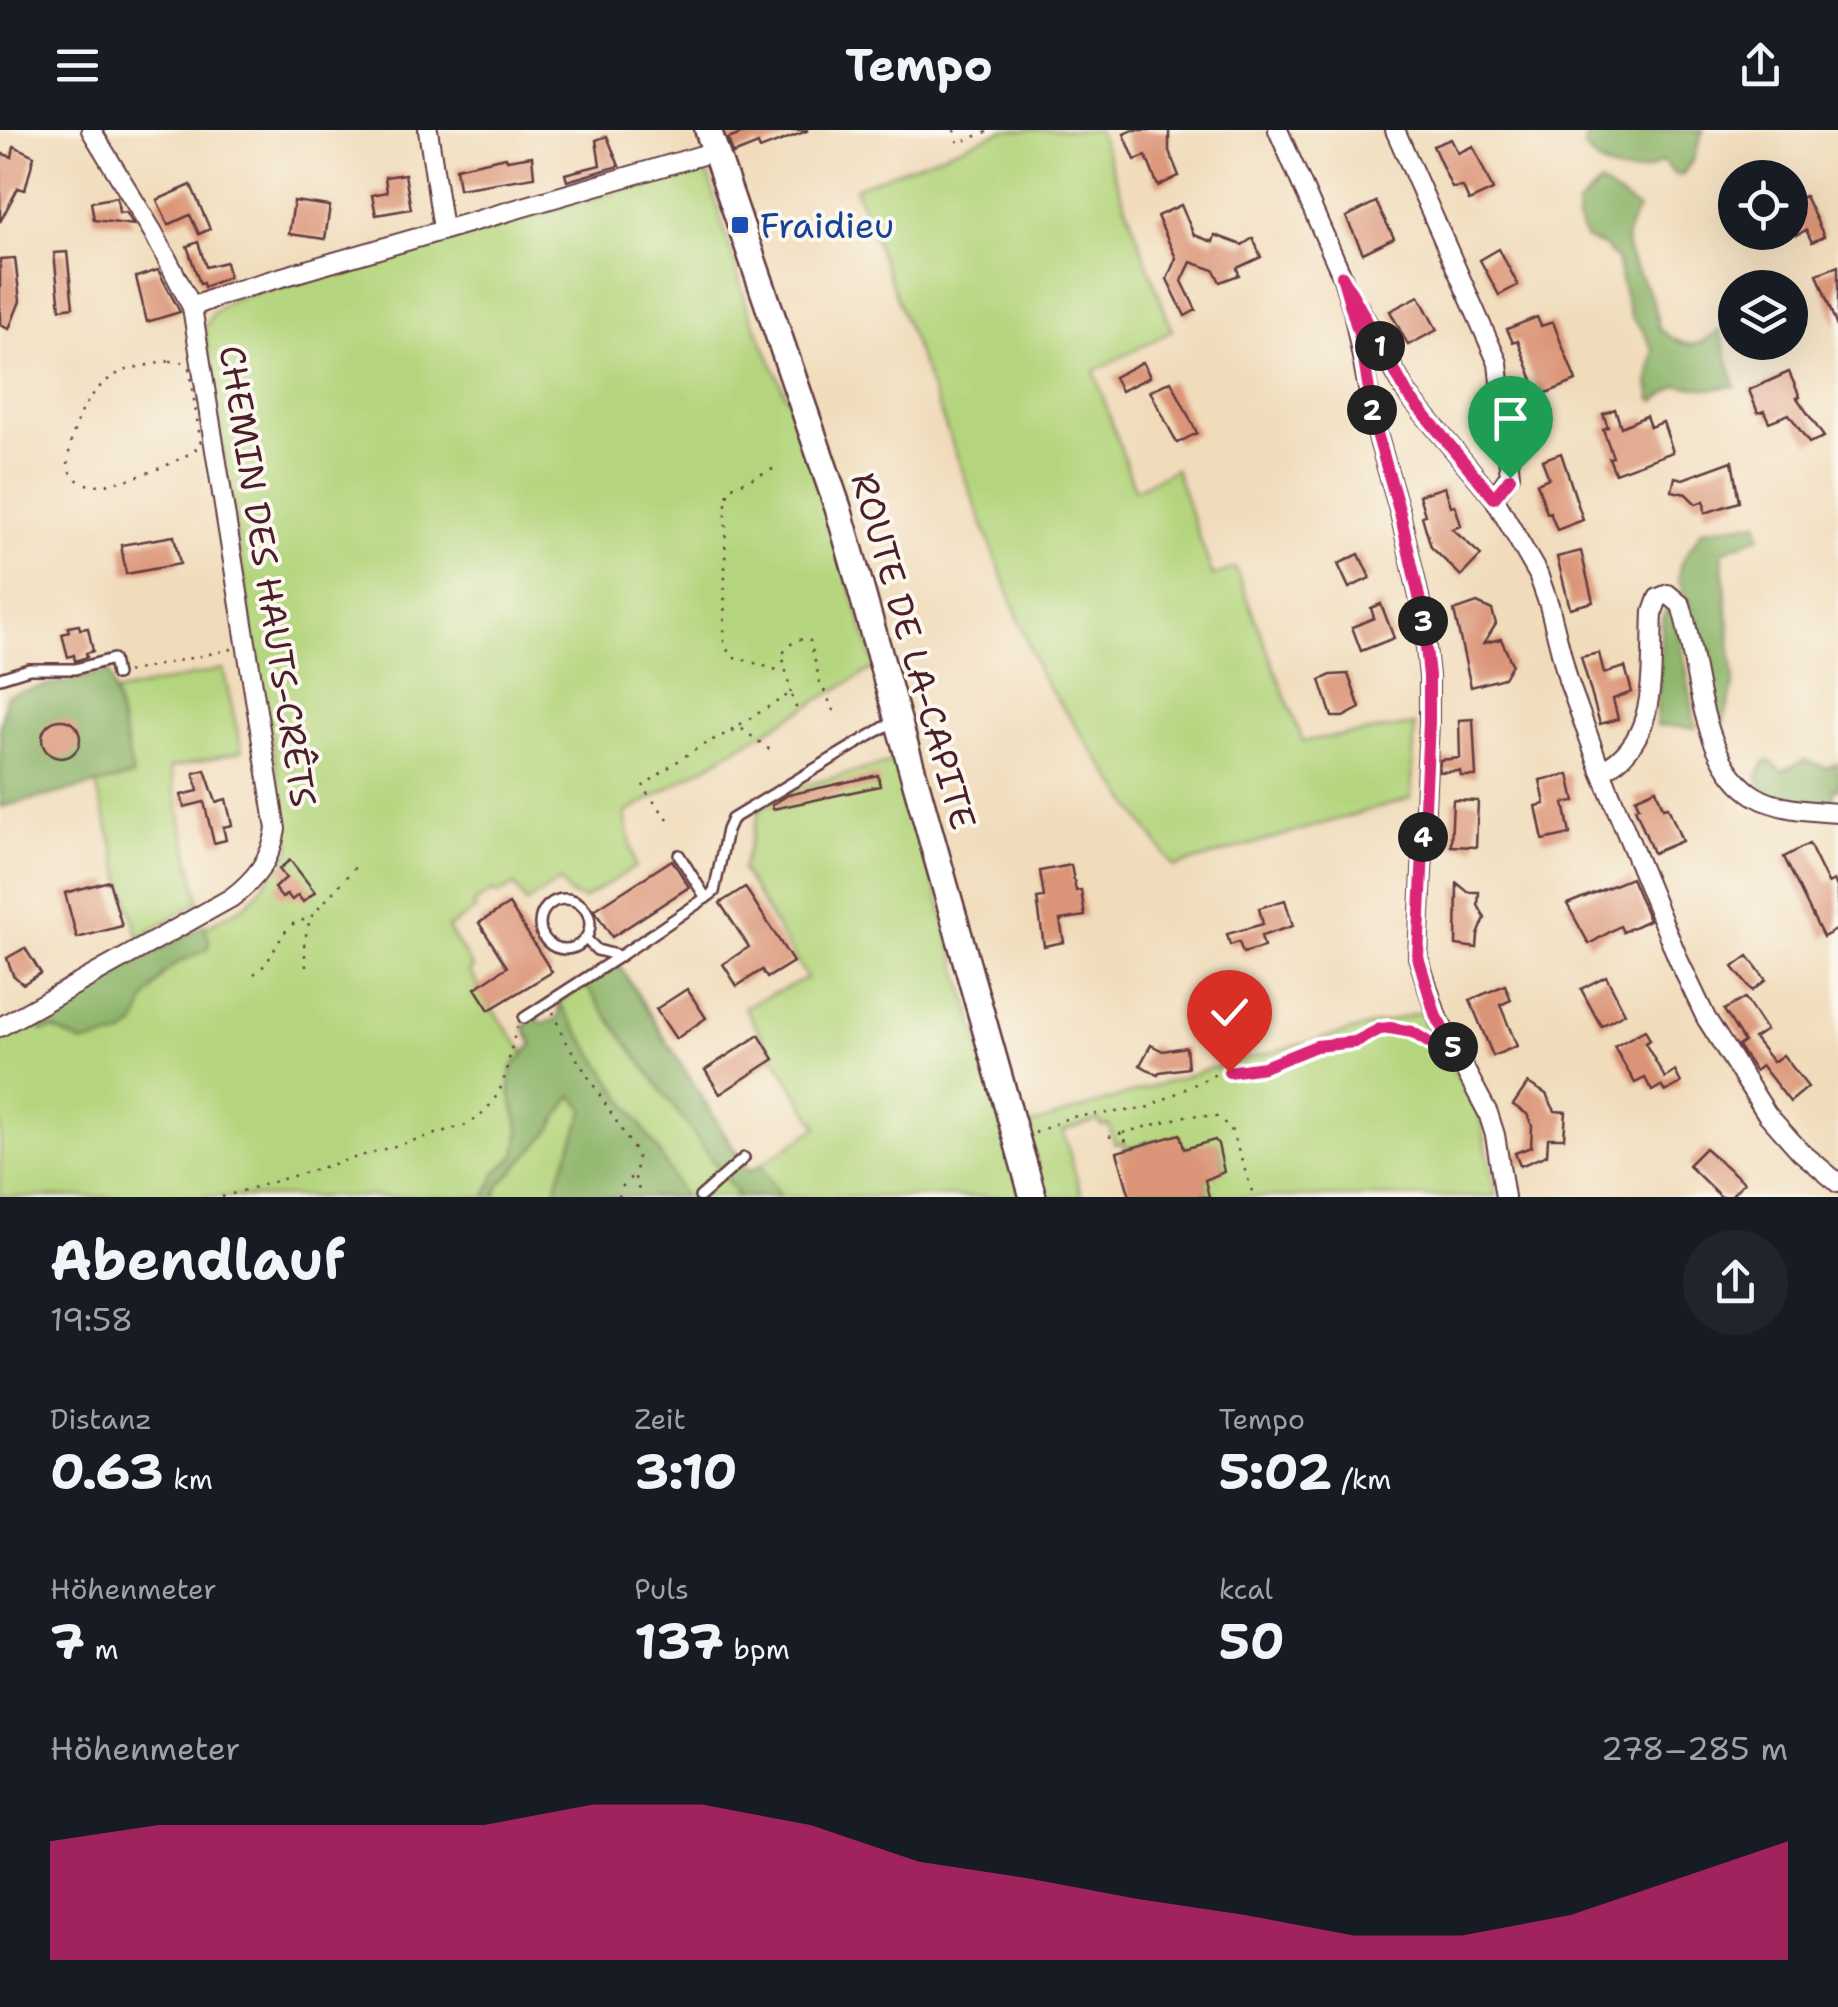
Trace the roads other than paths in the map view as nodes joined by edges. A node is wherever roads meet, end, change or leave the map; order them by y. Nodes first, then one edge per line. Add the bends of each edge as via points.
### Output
1 (91, 130) edge
2 (428, 130) edge
3 (1278, 130) edge
4 (1395, 130) edge
5 (712, 140) edge
6 (444, 229) junction
7 (1342, 276) junction
8 (192, 307) junction
9 (1494, 498) junction
10 (116, 675) road end
11 (0, 678) edge
12 (899, 719) junction
13 (1601, 770) junction
14 (1838, 812) edge
15 (679, 854) dead end
16 (706, 898) junction
17 (586, 939) junction
18 (620, 956) junction
19 (524, 1018) road end
20 (0, 1027) edge
21 (744, 1158) dead end
22 (1838, 1183) edge
23 (700, 1197) edge
24 (1033, 1197) edge
25 (1505, 1197) edge

1 - 8 street, CHEMIN DES HAUTS-CRÊTS
2 - 6 street
3 - 7 street
4 - 9 street via 1498,363 1510,475
5 - 6 street
5 - 12 street, ROUTE DE LA-CAPITE via 838,508
6 - 8 street
7 - 9 street via 1408,395
7 - 25 street via 1422,610 1429,722 1418,957 1436,1017 1488,1113
8 - 20 street, CHEMIN DES HAUTS-CRÊTS via 276,816 272,848 244,889 207,914
9 - 13 street via 1542,585
10 - 11 lane via 113,659 74,669 29,668
12 - 16 lane via 737,814 728,826 714,892
12 - 24 street, ROUTE DE LA-CAPITE
13 - 14 street via 1626,756 1644,724 1654,605 1668,594 1681,605 1708,724 1726,768 1760,798
13 - 22 street via 1706,1018 1767,1114
15 - 16 lane
16 - 18 lane
17 - 17 lane via 590,919 580,904 560,900 544,911 540,929 552,946 571,949
17 - 18 lane
18 - 19 lane
21 - 23 lane

